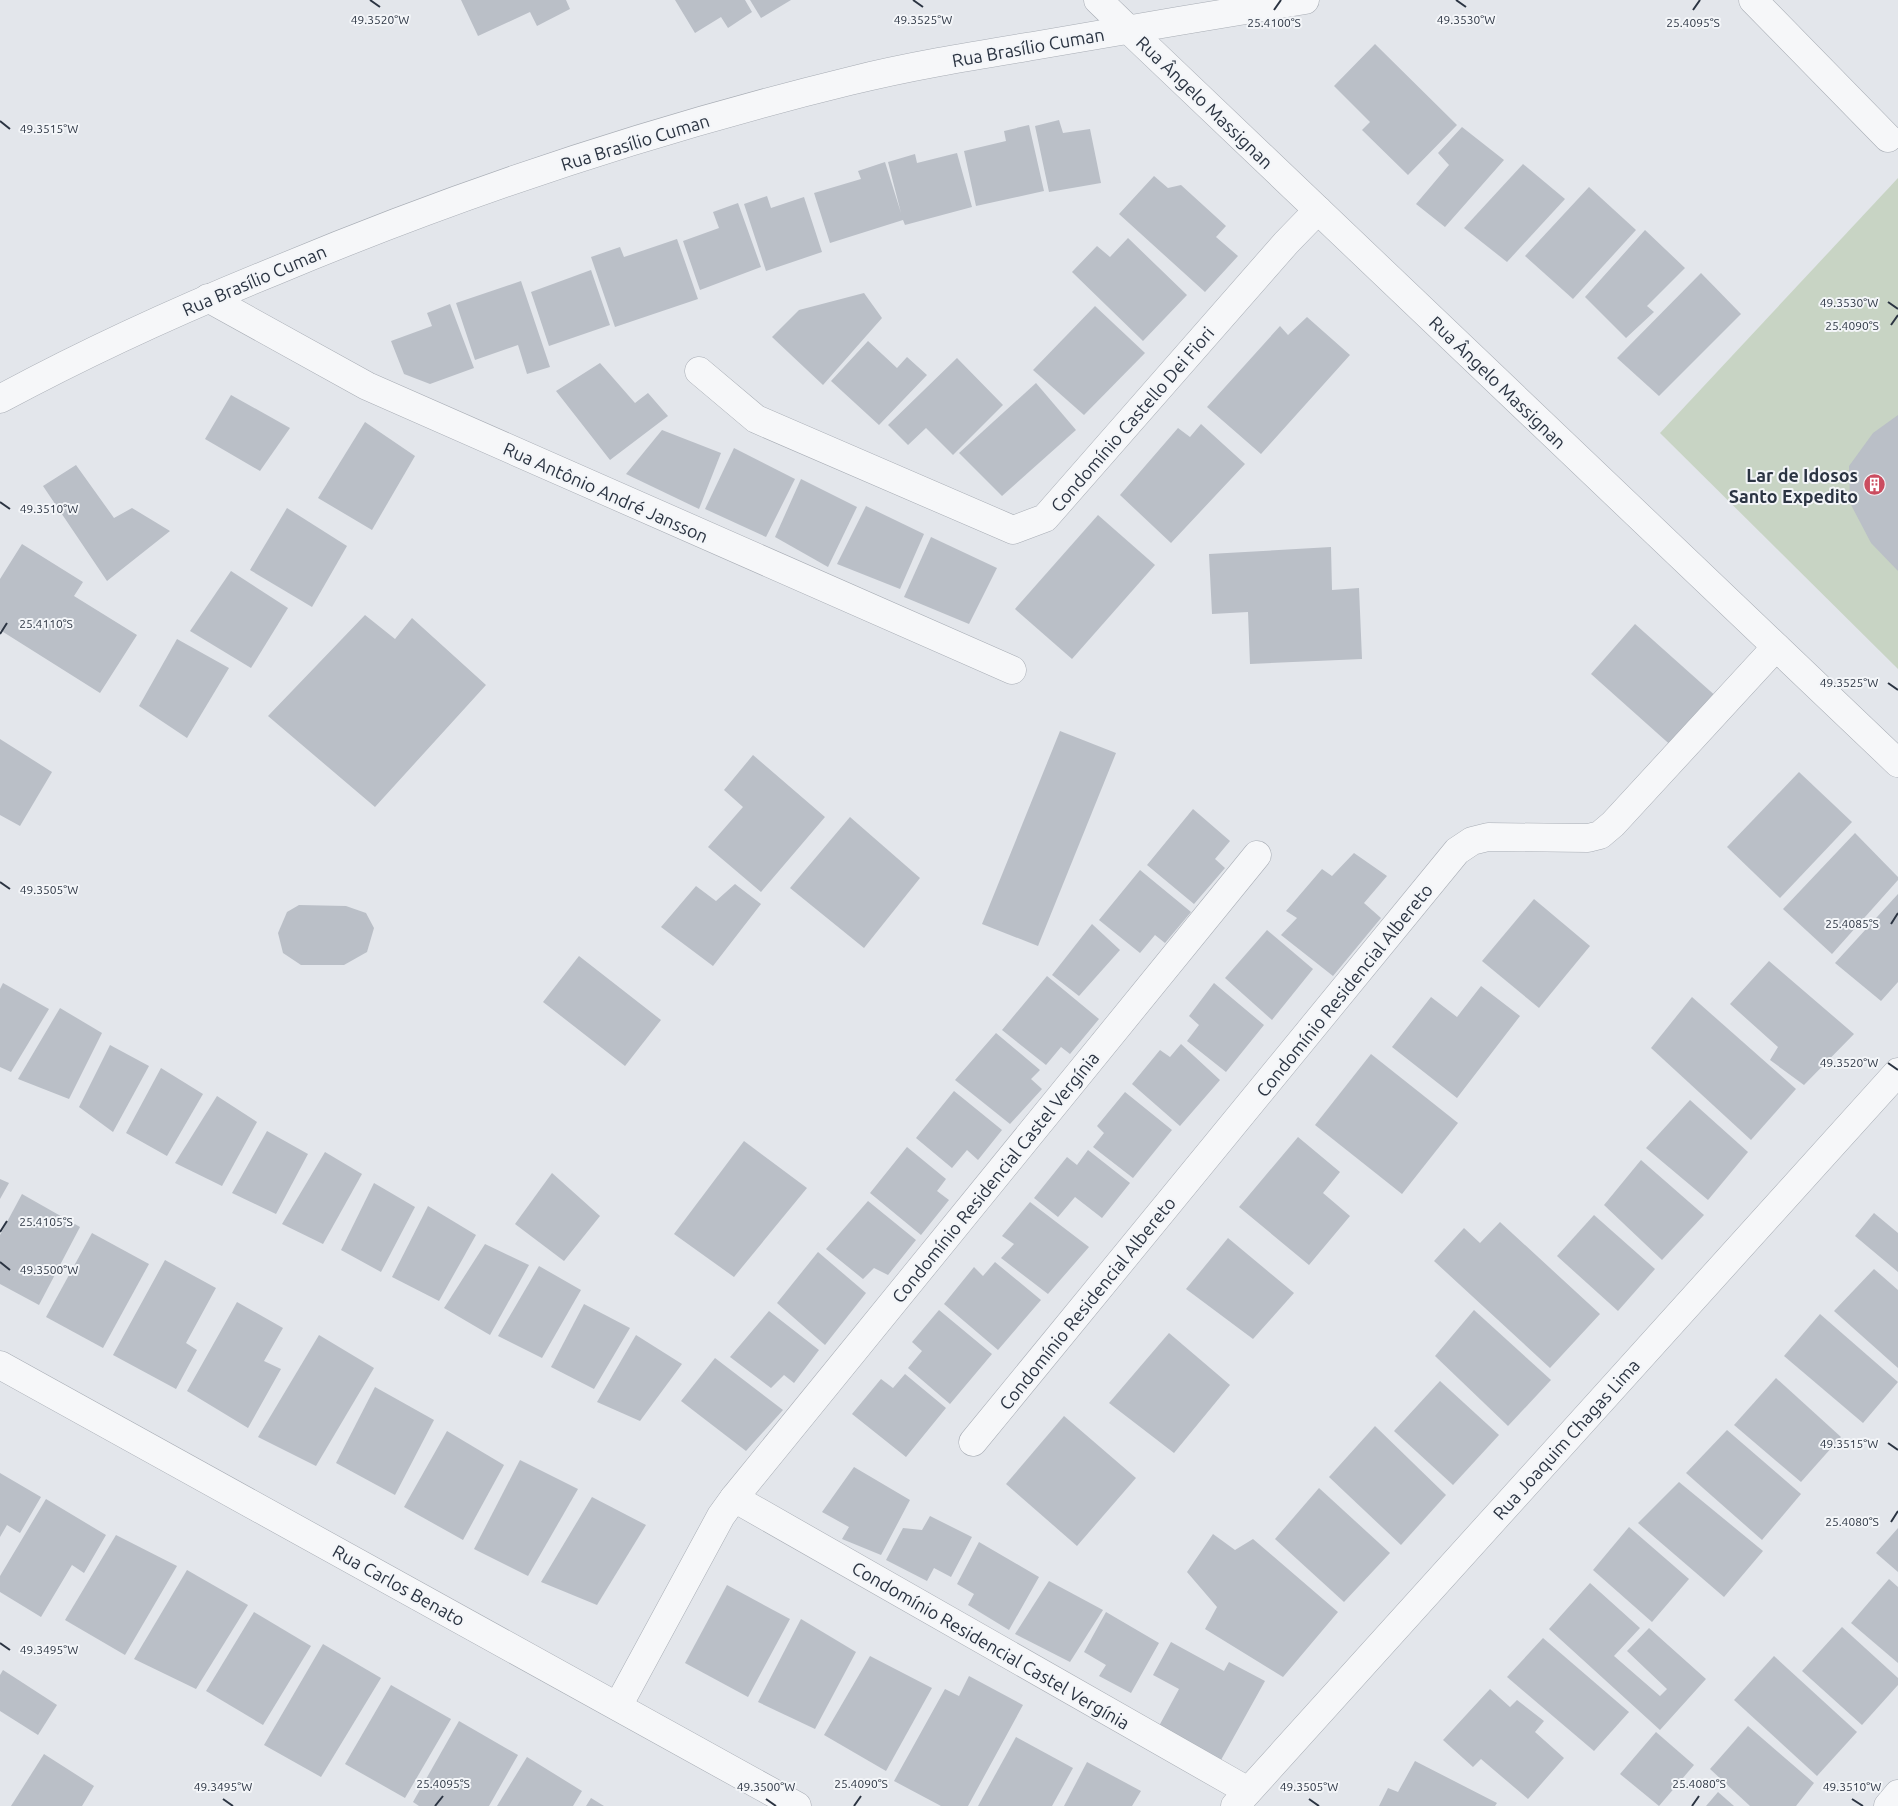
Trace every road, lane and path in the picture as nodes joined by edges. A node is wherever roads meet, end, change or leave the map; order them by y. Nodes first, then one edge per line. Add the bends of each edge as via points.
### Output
1 (1098, 0) edge
2 (1305, 0) edge
3 (1753, 0) edge
4 (1128, 29) junction
5 (1888, 138) dead end
6 (1318, 210) junction
7 (208, 298) junction
8 (699, 371) dead end
9 (0, 399) edge
10 (1776, 647) junction
11 (1012, 670) dead end
12 (1898, 763) edge
13 (1257, 855) dead end
14 (1898, 1072) edge
15 (0, 1365) edge
16 (973, 1442) dead end
17 (734, 1498) junction
18 (618, 1706) junction
19 (1898, 1794) edge
20 (1242, 1798) edge
21 (797, 1806) edge
22 (1888, 1806) edge

1 - 4 street, Rua Ângelo Massignan
2 - 4 street, Rua Brasílio Cuman
3 - 5 street
4 - 6 street, Rua Ângelo Massignan
4 - 7 street, Rua Brasílio Cuman via 853,80 720,116 558,165 405,218
6 - 8 street, Condomínio Castello Dei Fiori via 1045,518 1013,530 756,419
6 - 10 street, Rua Ângelo Massignan
7 - 9 street, Rua Brasílio Cuman
7 - 11 street, Rua Antônio André Jansson via 366,386
10 - 12 street, Rua Ângelo Massignan
10 - 16 street, Condomínio Residencial Albereto via 1614,824 1600,835 1588,838 1488,837 1472,840 1457,851
13 - 17 street, Condomínio Residencial Castel Vergínia
14 - 20 street, Rua Joaquim Chagas Lima
15 - 18 street, Rua Carlos Benato
17 - 18 street, Condomínio Residencial Castel Vergínia via 721,1516
17 - 20 street, Condomínio Residencial Castel Vergínia
18 - 21 street, Rua Carlos Benato
19 - 22 street

